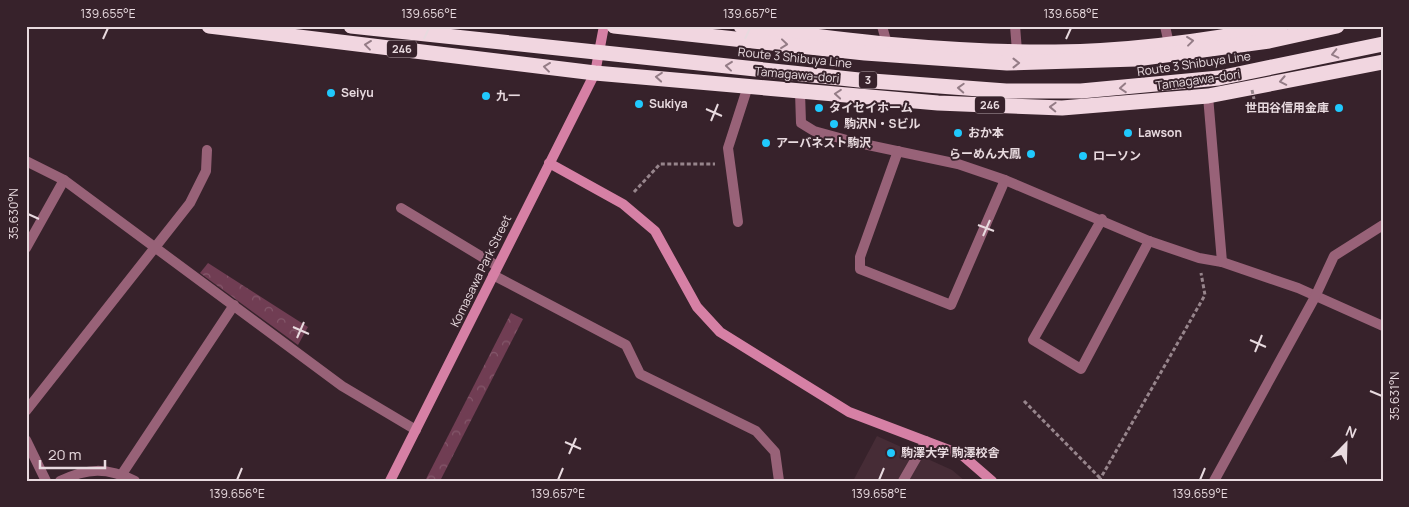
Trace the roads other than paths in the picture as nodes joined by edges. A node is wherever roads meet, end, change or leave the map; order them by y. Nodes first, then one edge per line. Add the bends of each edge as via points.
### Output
1 (208, 26) edge
2 (351, 26) edge
3 (604, 26) edge
4 (614, 26) edge
5 (741, 26) edge
6 (882, 26) edge
7 (1015, 26) edge
8 (1165, 26) edge
9 (1281, 26) edge
10 (1337, 26) edge
11 (887, 44) junction
12 (1169, 44) junction
13 (1383, 44) edge
14 (1017, 51) junction
15 (1383, 62) edge
16 (595, 73) junction
17 (748, 86) junction
18 (800, 92) junction
19 (1208, 96) junction
20 (206, 150) dead end
21 (898, 151) junction
22 (26, 161) edge
23 (549, 163) junction
24 (64, 180) junction
25 (1005, 180) junction
26 (401, 208) dead end
27 (1102, 219) junction
28 (738, 222) dead end
29 (1383, 225) edge
30 (1149, 241) junction
31 (26, 248) edge
32 (156, 248) junction
33 (1222, 262) junction
34 (495, 271) junction
35 (1315, 297) junction
36 (234, 305) junction
37 (1383, 326) edge
38 (26, 411) edge
39 (416, 430) junction
40 (26, 440) edge
41 (926, 441) junction
42 (122, 474) junction
43 (46, 481) edge
44 (60, 481) edge
45 (135, 481) edge
46 (390, 481) edge
47 (779, 481) edge
48 (903, 481) edge
49 (992, 481) edge
50 (1214, 481) edge

16 -> 1 highway, Tamagawa-dori / 246
13 -> 2 highway, Route 3 Shibuya Line / 3, bridge via 1209,79 1081,91 1006,91 859,80
3 - 16 street, Komasawa Park Street
4 -> 10 highway, Route 3 Shibuya Line / 3, bridge via 865,53 1007,63 1136,59 1269,41
5 - 11 highway
6 - 11 street
7 - 14 street
8 - 12 street
12 -> 9 highway
11 - 14 highway
12 - 14 highway via 1122,49
15 -> 19 highway, Tamagawa-dori / 246
17 -> 16 highway, Tamagawa-dori / 246
16 - 23 street, Komasawa Park Street
17 - 18 highway, Tamagawa-dori / 246
17 - 28 street via 728,148
19 -> 18 highway, Tamagawa-dori / 246 via 1062,108 938,103
18 - 21 street via 801,123 806,128
19 - 33 street
20 - 32 street via 206,171 190,203
21 - 25 street via 958,164
21 - 25 street via 860,257 860,269 951,305
22 - 24 street
23 - 34 street, Komasawa Park Street
23 - 41 street via 623,204 655,231 697,307 720,332 849,412
24 - 31 street
24 - 32 street
25 - 27 street
26 - 34 street
27 - 30 street
27 - 30 street via 1033,340 1081,369
29 - 35 street via 1334,256
30 - 33 street via 1199,258
32 - 36 street
32 - 38 street
33 - 35 street
34 - 39 street, Komasawa Park Street
34 - 47 street via 626,345 640,374 756,431 775,452
35 - 37 street
35 - 50 street
36 - 39 street via 342,386
36 - 42 street
39 - 46 street, Komasawa Park Street
40 - 43 street
41 - 48 street
41 - 49 street via 962,455
42 - 44 street via 93,469
42 - 45 street

